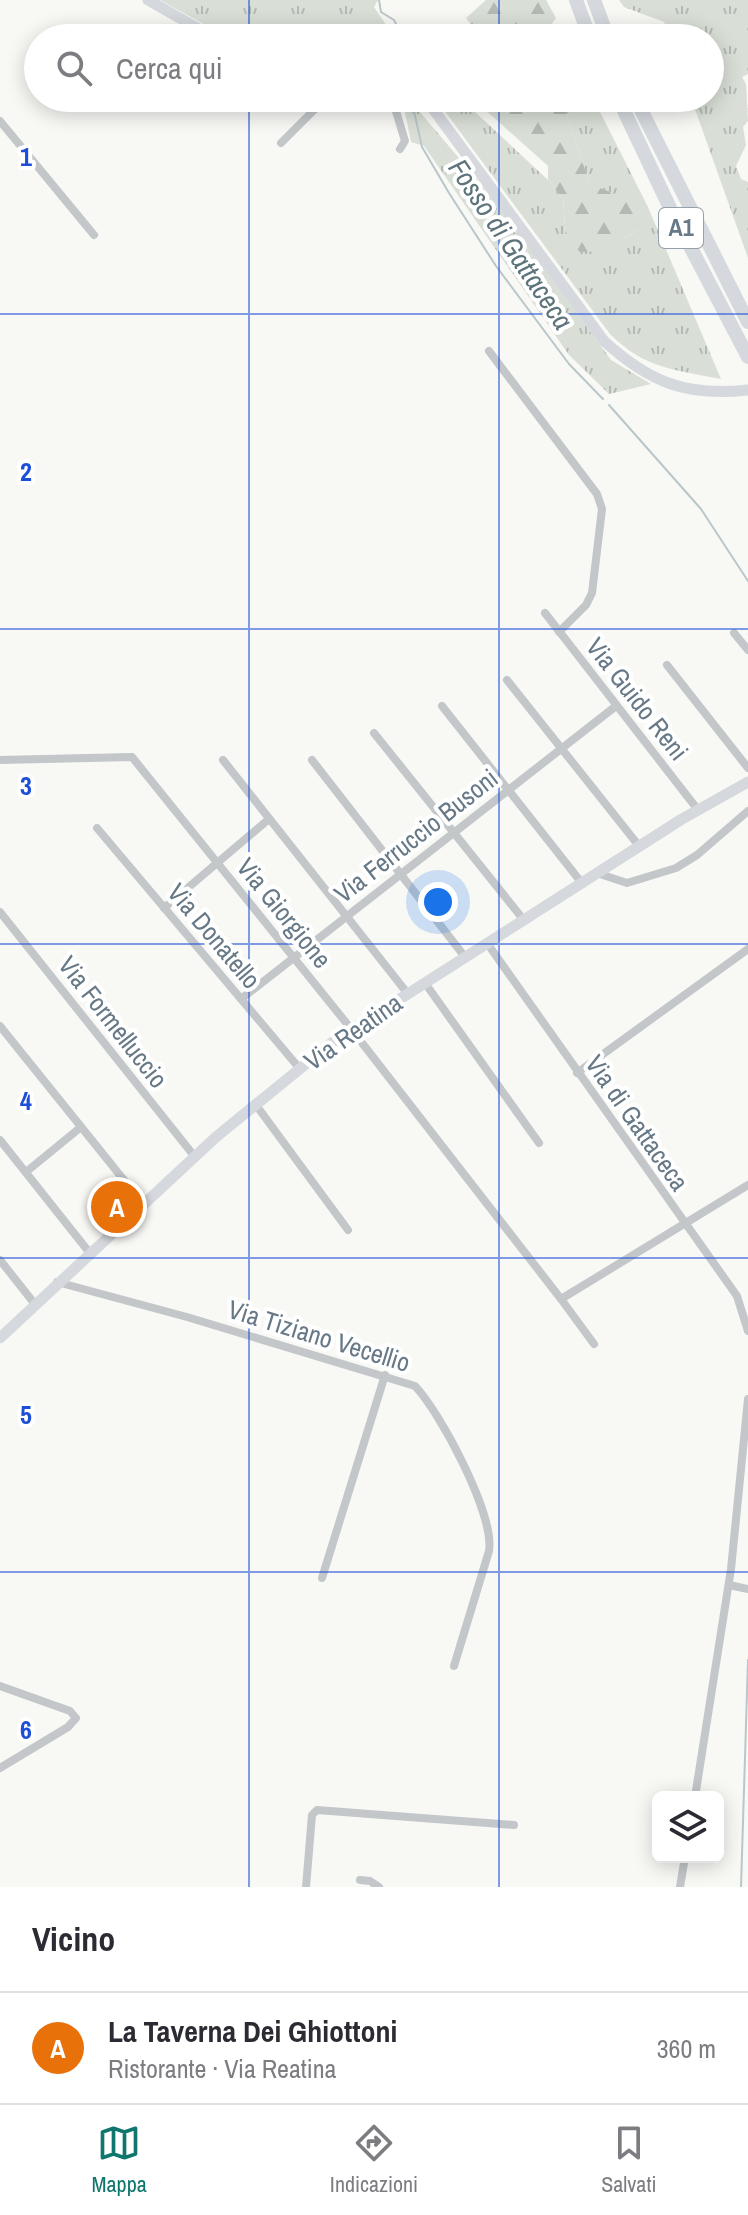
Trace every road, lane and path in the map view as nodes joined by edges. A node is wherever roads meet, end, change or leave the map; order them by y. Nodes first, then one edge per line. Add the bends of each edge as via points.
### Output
1 (148, 0) edge
2 (576, 0) edge
3 (594, 0) edge
4 (190, 24) edge
5 (585, 24) edge
6 (603, 24) edge
7 (312, 112) edge
8 (396, 112) edge
9 (435, 112) edge
10 (625, 112) edge
11 (642, 112) edge
12 (0, 121) edge
13 (281, 143) dead end
14 (400, 149) dead end
15 (94, 235) dead end
16 (748, 322) edge
17 (489, 351) dead end
18 (748, 357) edge
19 (748, 390) edge
20 (545, 613) dead end
21 (559, 632) junction
22 (734, 633) dead end
23 (748, 650) edge
24 (667, 665) dead end
25 (507, 680) dead end
26 (442, 706) dead end
27 (616, 706) junction
28 (374, 733) dead end
29 (561, 748) junction
30 (0, 760) edge
31 (223, 760) dead end
32 (312, 760) dead end
33 (748, 768) edge
34 (748, 782) edge
35 (508, 790) junction
36 (698, 810) junction
37 (748, 811) edge
38 (269, 819) junction
39 (97, 828) dead end
40 (454, 832) junction
41 (639, 846) junction
42 (217, 862) junction
43 (596, 873) junction
44 (401, 874) junction
45 (581, 882) junction
46 (164, 908) junction
47 (0, 912) edge
48 (346, 916) junction
49 (523, 919) junction
50 (487, 943) junction
51 (748, 949) edge
52 (294, 957) junction
53 (465, 957) junction
54 (425, 983) junction
55 (408, 994) junction
56 (241, 999) junction
57 (0, 1026) edge
58 (352, 1030) junction
59 (300, 1069) junction
60 (577, 1073) junction
61 (256, 1105) junction
62 (81, 1127) junction
63 (0, 1140) edge
64 (539, 1143) dead end
65 (195, 1157) junction
66 (26, 1172) junction
67 (748, 1185) edge
68 (144, 1205) junction
69 (684, 1224) junction
70 (348, 1230) dead end
71 (89, 1252) junction
72 (0, 1260) edge
73 (57, 1282) junction
74 (561, 1299) junction
75 (34, 1303) junction
76 (748, 1331) edge
77 (0, 1338) edge
78 (594, 1344) dead end
79 (385, 1375) junction
80 (748, 1399) edge
81 (322, 1578) dead end
82 (729, 1585) junction
83 (748, 1589) edge
84 (454, 1666) dead end
85 (0, 1686) edge
86 (0, 1768) edge
87 (696, 1791) edge
88 (514, 1825) dead end
89 (684, 1863) edge
90 (360, 1880) dead end
91 (306, 1887) edge
92 (379, 1887) edge
93 (680, 1887) edge

1 - 4 street
2 - 5 highway
3 - 6 highway
7 - 13 street
8 - 14 street via 405,141
9 - 19 street via 604,341 639,371 678,387
10 - 18 highway, A1
11 - 16 highway, A1
12 - 15 street
17 - 21 street via 597,494 602,509 592,593
20 - 21 street, Via Guido Reni
21 - 27 street, Via Guido Reni
22 - 23 street
24 - 33 street
25 - 29 street
26 - 35 street
27 - 29 street, Via Ferruccio Busoni
27 - 36 street, Via Guido Reni
28 - 40 street
29 - 35 street, Via Ferruccio Busoni
29 - 41 street
30 - 42 street, Via Giorgione via 132,757
31 - 38 street
32 - 44 street
34 - 36 street, Via Reatina
35 - 40 street, Via Ferruccio Busoni
35 - 45 street
36 - 41 street, Via Reatina
37 - 43 street via 676,868 627,883
38 - 42 street
38 - 48 street
39 - 46 street, Via Donatello
40 - 44 street, Via Ferruccio Busoni
40 - 49 street
41 - 43 street, Via Reatina
42 - 46 street
42 - 52 street, Via Giorgione
43 - 45 street, Via Reatina
44 - 48 street, Via Ferruccio Busoni
44 - 53 street
45 - 49 street, Via Reatina
46 - 56 street, Via Donatello
47 - 65 street, Via Formelluccio
48 - 52 street, Via Ferruccio Busoni
48 - 55 street
49 - 50 street, Via Reatina
50 - 53 street, Via Reatina
50 - 60 street, Via di Gattaceca
51 - 60 street
52 - 56 street, Via Ferruccio Busoni
52 - 58 street, Via Giorgione
53 - 54 street, Via Reatina
54 - 55 street, Via Reatina
54 - 64 street
55 - 58 street, Via Reatina
56 - 59 street, Via Donatello
57 - 62 street
58 - 59 street, Via Reatina
58 - 74 street, Via Giorgione
59 - 61 street, Via Reatina
60 - 69 street, Via di Gattaceca
61 - 65 street, Via Reatina
61 - 70 street
62 - 66 street
62 - 68 street
63 - 66 street
65 - 68 street, Via Reatina
66 - 71 street
67 - 69 street
68 - 71 street, Via Reatina
69 - 74 street
69 - 76 street, Via di Gattaceca via 737,1296
71 - 73 street, Via Reatina
72 - 75 street
73 - 75 street, Via Reatina
73 - 79 street, Via Tiziano Vecellio
74 - 78 street, Via Giorgione
75 - 77 street, Via Reatina
79 - 81 street
79 - 84 street, Via Tiziano Vecellio via 412,1383 421,1392 472,1481 488,1533 489,1551
80 - 82 street
82 - 83 street
82 - 87 street
85 - 86 street via 70,1711 76,1718
88 - 91 street via 317,1810 312,1815
89 - 93 street
90 - 92 street

